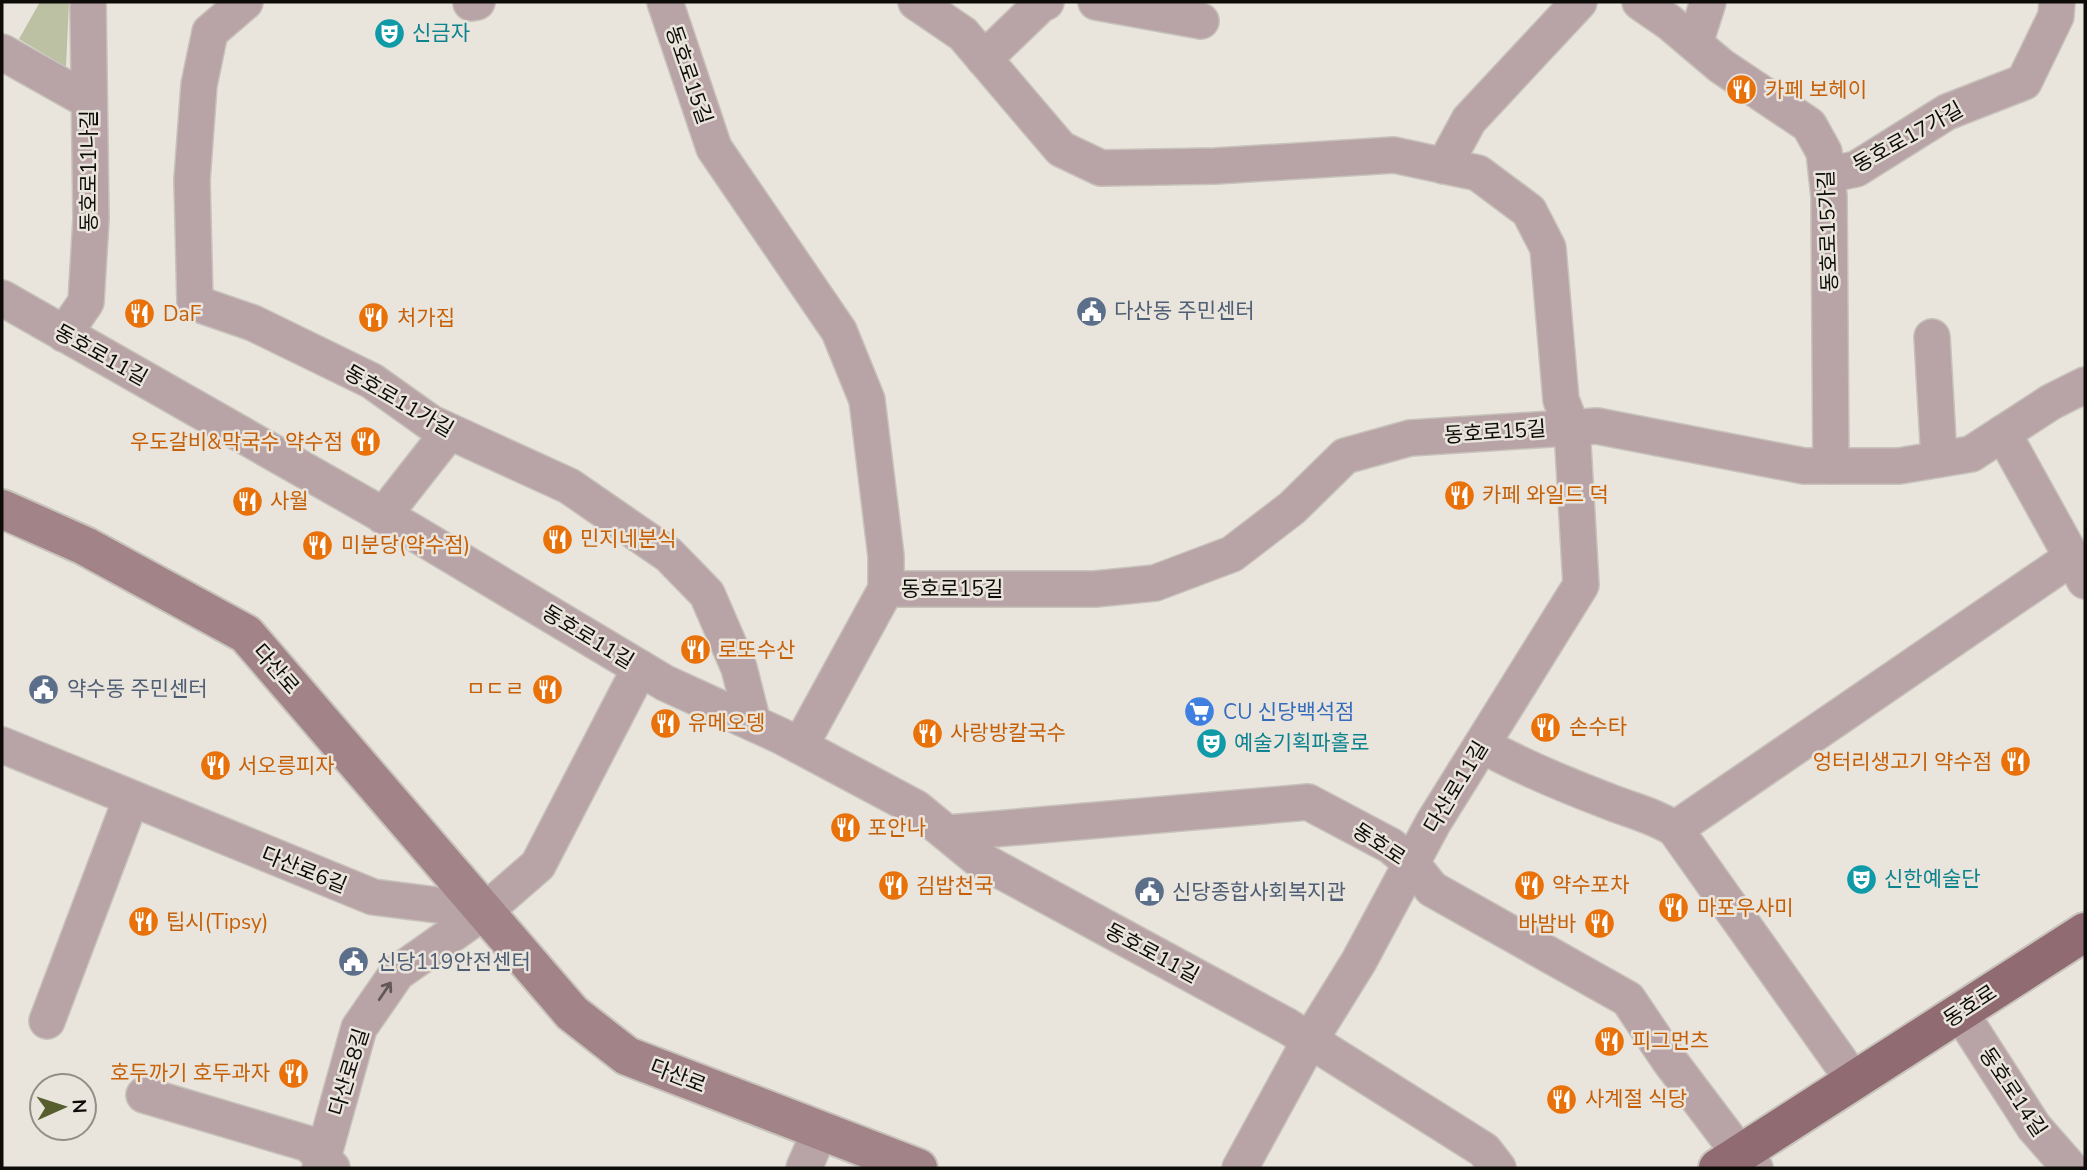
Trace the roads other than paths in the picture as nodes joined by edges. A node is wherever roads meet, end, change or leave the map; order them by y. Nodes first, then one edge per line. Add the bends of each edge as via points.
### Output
1 (88, 2) edge
2 (245, 2) edge
3 (665, 2) edge
4 (916, 2) edge
5 (1046, 2) edge
6 (1096, 2) edge
7 (1579, 2) edge
8 (1640, 2) edge
9 (1708, 2) edge
10 (2057, 2) edge
11 (1201, 21) dead end
12 (1695, 43) junction
13 (2, 52) edge
14 (984, 59) junction
15 (89, 101) junction
16 (1444, 166) junction
17 (1827, 175) junction
18 (2, 298) edge
19 (64, 334) junction
20 (1932, 337) dead end
21 (2085, 385) edge
22 (1572, 428) junction
23 (449, 432) junction
24 (2003, 433) junction
25 (1939, 459) junction
26 (1831, 466) junction
27 (2, 509) edge
28 (383, 516) junction
29 (2078, 570) edge
30 (886, 589) junction
31 (640, 668) junction
32 (753, 723) junction
33 (2, 745) edge
34 (1482, 745) junction
35 (800, 746) junction
36 (131, 799) junction
37 (1675, 829) junction
38 (948, 833) junction
39 (1412, 863) junction
40 (485, 911) junction
41 (2085, 932) edge
42 (1960, 1012) junction
43 (47, 1021) dead end
44 (1310, 1040) junction
45 (1854, 1080) junction
46 (144, 1095) dead end
47 (820, 1130) junction
48 (1738, 1164) edge
49 (325, 1166) edge
50 (804, 1168) edge
51 (919, 1168) edge
52 (1240, 1168) edge
53 (1498, 1168) edge
54 (2070, 1168) edge

1 - 15 street, 동호로11나길
2 - 23 street, 동호로11가길 via 210,32 199,85 192,180 195,303 253,323 372,381
3 - 30 street, 동호로15길 via 714,148 839,331 867,400
4 - 14 street, 동호로15길 via 962,34
5 - 14 street
6 - 11 street
7 - 16 street via 1469,120
8 - 12 street, 동호로15가길
9 - 12 street
10 - 17 street, 동호로17가길 via 2056,16 2024,82 1947,112 1856,169
12 - 17 street, 동호로15가길 via 1809,125 1824,152
13 - 15 street
14 - 16 street, 동호로15길 via 1060,149 1101,168 1394,155
15 - 19 street, 동호로11나길 via 91,219 86,302
16 - 22 street, 동호로15길 via 1478,173 1529,211 1548,248 1561,400
17 - 26 street, 동호로15가길
18 - 19 street, 동호로11길
19 - 28 street, 동호로11길
20 - 25 street
21 - 24 street, 동호로15길
22 - 26 street, 동호로15길 via 1597,426 1804,466
22 - 30 street, 동호로15길 via 1410,438 1345,456 1292,508 1232,554 1155,583 1095,589
22 - 34 street, 다산로11길 via 1581,584
23 - 28 street
23 - 32 street, 동호로11가길 via 569,486 669,555 707,594 739,668
24 - 25 street, 동호로15길 via 1971,454
24 - 29 street
25 - 26 street, 동호로15길 via 1899,466
27 - 40 main road, 다산로 via 85,546 246,634
28 - 31 street, 동호로11길
29 - 37 street
30 - 35 street
31 - 32 street, 동호로11길
31 - 40 street via 537,865
32 - 35 street, 동호로11길
33 - 36 street, 다산로6길
34 - 37 street via 1523,768 1657,818
34 - 39 street, 다산로11길
35 - 38 street, 동호로11길 via 916,808
36 - 40 street, 다산로6길 via 373,897
36 - 43 street
37 - 45 street
38 - 39 street, 동호로 via 1308,802 1391,846
38 - 44 street, 동호로11길 via 977,858
39 - 44 street, 다산로11길
39 - 48 street, 동호로 via 1433,889 1628,999
40 - 47 main road, 다산로 via 572,1013 627,1056
49 -> 40 street, 다산로8길 via 359,1028 397,973
41 - 42 main road, 동호로
42 - 45 main road, 동호로
42 - 54 street, 동호로14길 via 2034,1127
44 - 52 street, 다산로11길
44 - 53 street, 동호로11길 via 1484,1150
45 - 48 main road, 동호로
46 - 49 street, 다산로8길 via 309,1144
47 - 50 street
47 - 51 main road, 다산로

